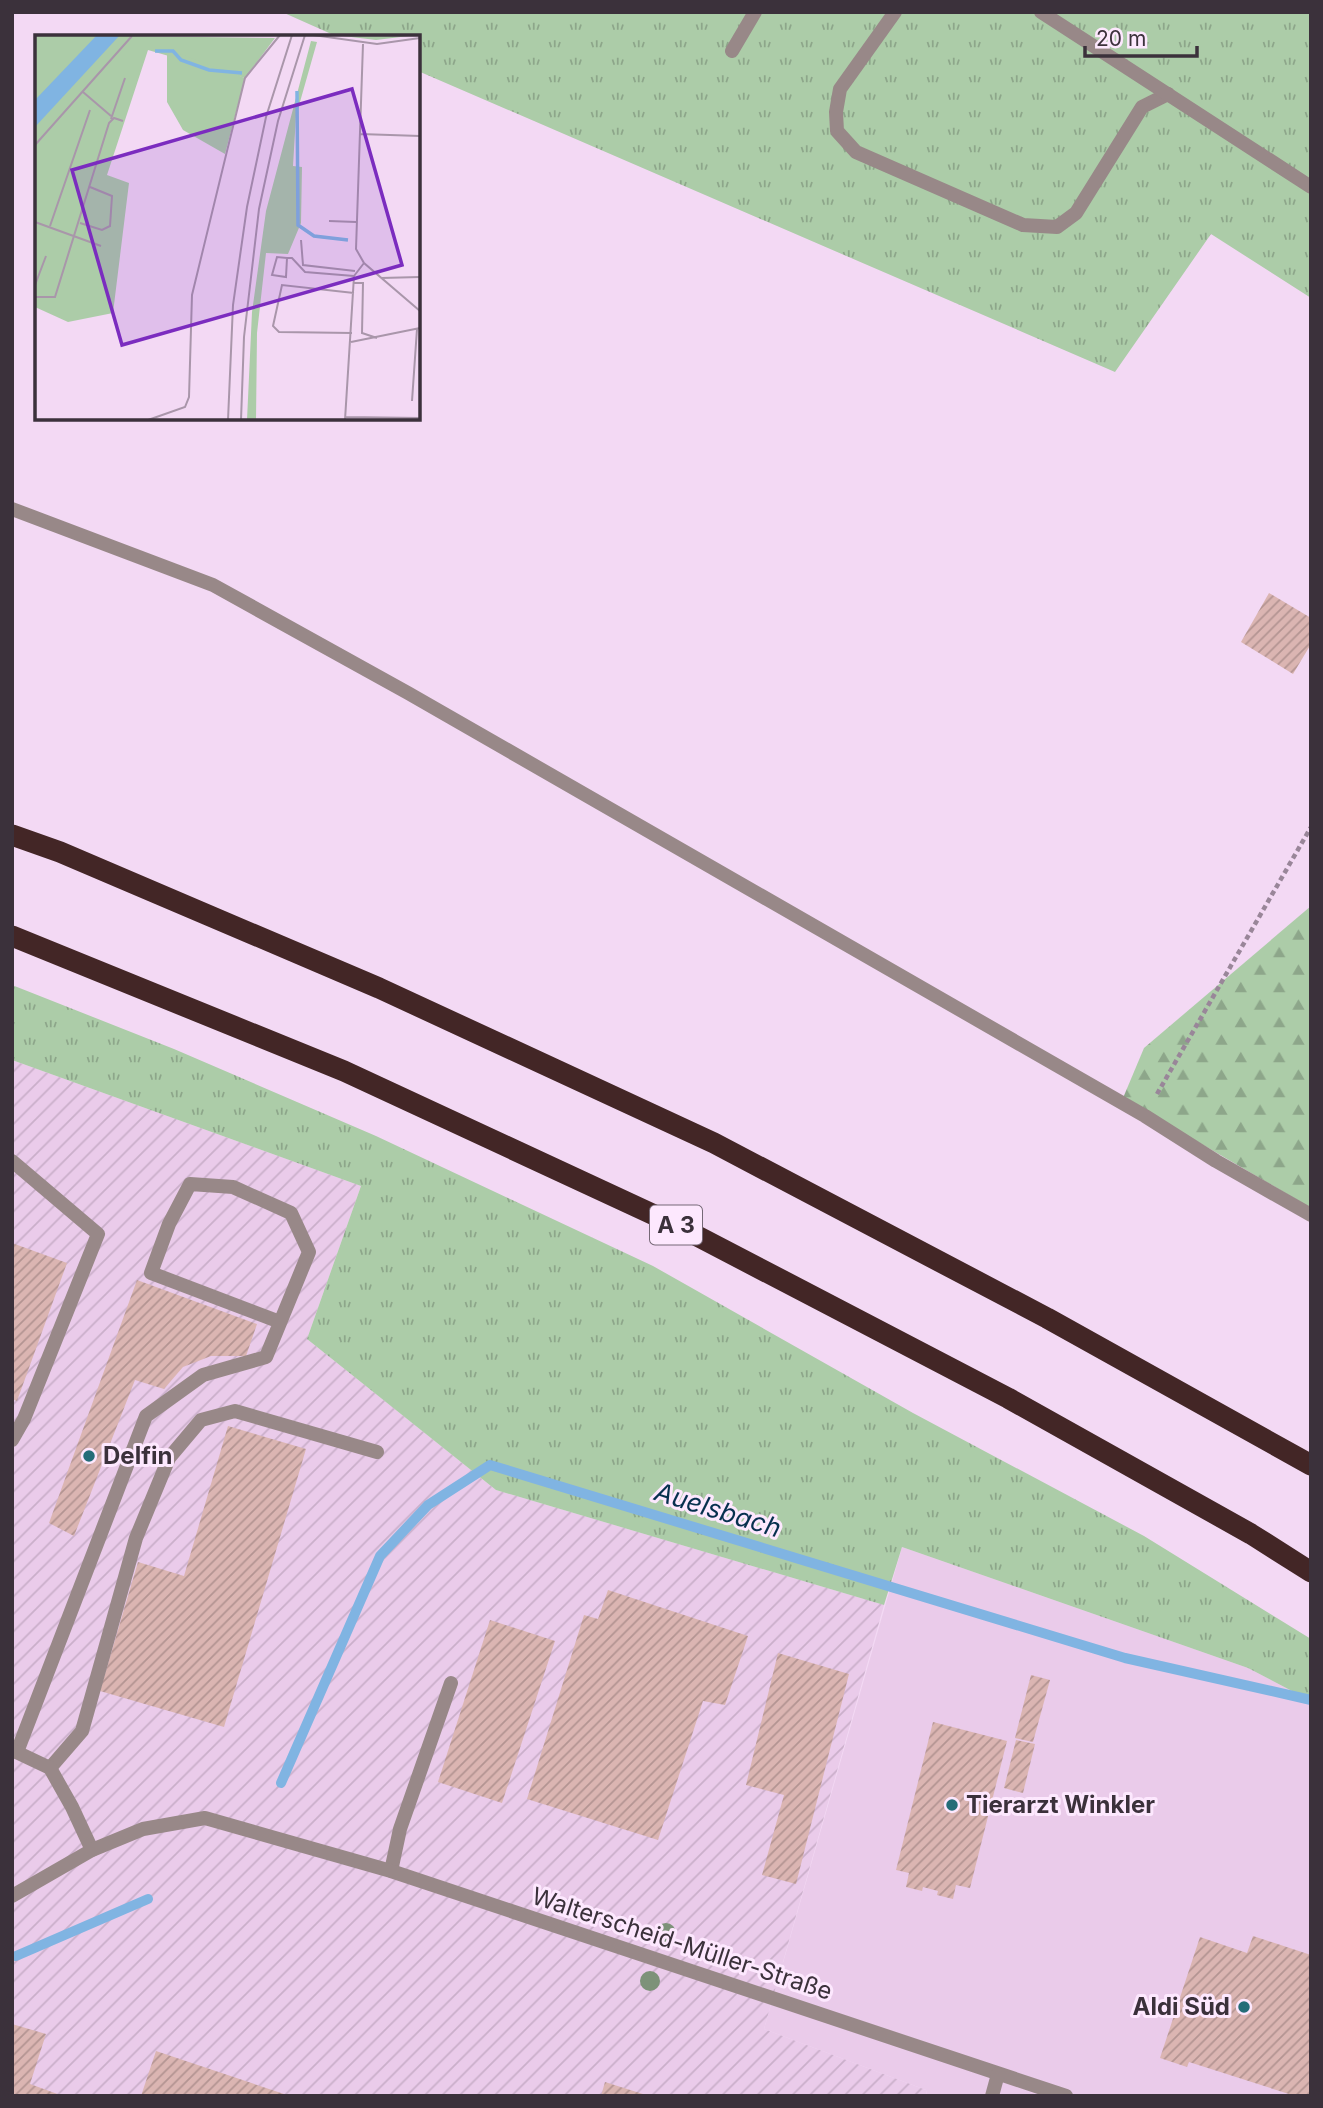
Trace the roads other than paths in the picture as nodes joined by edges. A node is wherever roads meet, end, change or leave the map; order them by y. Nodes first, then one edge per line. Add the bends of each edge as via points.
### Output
1 (755, 12) edge
2 (895, 12) edge
3 (1041, 12) edge
4 (732, 51) dead end
5 (1168, 93) junction
6 (1311, 187) edge
7 (12, 509) edge
8 (12, 835) edge
9 (12, 936) edge
10 (12, 1161) edge
11 (1311, 1215) edge
12 (280, 1322) junction
13 (12, 1440) edge
14 (377, 1452) dead end
15 (1311, 1465) edge
16 (1311, 1572) edge
17 (451, 1683) dead end
18 (15, 1751) edge
19 (50, 1768) junction
20 (92, 1850) junction
21 (391, 1871) junction
22 (12, 1896) edge
23 (999, 2074) junction
24 (992, 2096) edge
25 (1066, 2096) edge

1 - 4 street
2 - 5 street via 840,89 837,131 856,152 1023,225 1057,227 1076,213 1142,107
3 - 5 street
5 - 6 street
7 - 11 street via 213,585
8 - 15 highway via 379,988 714,1143 1047,1318
9 - 16 highway, A 3 via 345,1071 678,1226 1008,1398
10 - 13 street via 98,1234
12 - 12 street via 151,1273 190,1184 233,1187 292,1213 309,1252
12 - 18 street via 266,1357 203,1375 146,1416
14 - 19 street via 235,1411 201,1420 169,1458 136,1538 82,1731
17 - 21 street via 400,1829
18 - 19 street
19 - 20 street
20 - 21 street, Walterscheid-Müller-Straße via 143,1829 205,1818
20 - 22 street, Walterscheid-Müller-Straße
21 - 23 street, Walterscheid-Müller-Straße
23 - 24 street
23 - 25 street, Walterscheid-Müller-Straße

